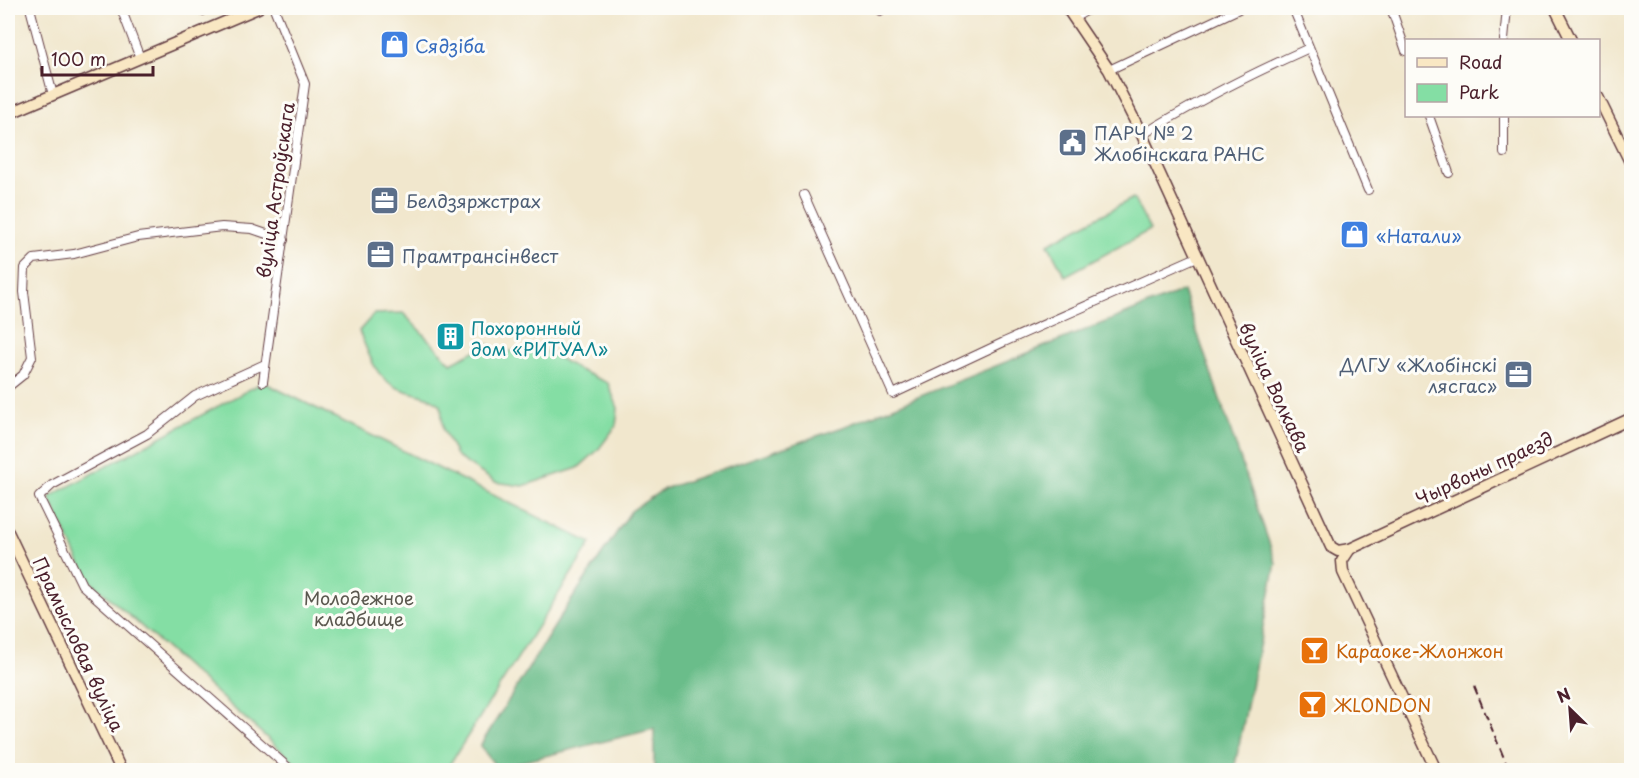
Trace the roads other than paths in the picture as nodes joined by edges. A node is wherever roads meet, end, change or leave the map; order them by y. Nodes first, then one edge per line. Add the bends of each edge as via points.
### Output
1 (30, 8) edge
2 (121, 8) edge
3 (258, 8) edge
4 (274, 8) edge
5 (1067, 8) edge
6 (1091, 8) edge
7 (1241, 8) edge
8 (1293, 8) edge
9 (1391, 8) edge
10 (1507, 8) edge
11 (1555, 8) edge
12 (1074, 18) junction
13 (1504, 39) edge
14 (1570, 39) edge
15 (1405, 46) edge
16 (1309, 48) junction
17 (140, 58) junction
18 (1109, 70) junction
19 (53, 95) junction
20 (1600, 99) edge
21 (8, 114) edge
22 (1429, 117) edge
23 (1504, 117) edge
24 (1142, 135) junction
25 (1504, 153) dead end
26 (1632, 166) edge
27 (1449, 172) dead end
28 (1368, 190) dead end
29 (804, 195) dead end
30 (284, 240) junction
31 (1197, 257) junction
32 (265, 364) junction
33 (263, 382) dead end
34 (8, 387) edge
35 (1632, 418) edge
36 (8, 532) edge
37 (1350, 549) junction
38 (121, 771) edge
39 (291, 771) edge
40 (1436, 771) edge

1 - 19 street
2 - 17 street
3 - 17 street
4 - 30 street, вуліца Астроўскага via 305,84
5 - 12 street, вуліца Волкава
6 - 12 street
7 - 18 street
8 - 16 street
9 - 15 street
10 - 13 street
11 - 14 street
12 - 18 street, вуліца Волкава
16 - 24 street via 1226,87
16 - 28 street
17 - 19 street
18 - 24 street, вуліца Волкава
19 - 21 street
20 - 26 street
22 - 27 street
23 - 25 street
24 - 31 street, вуліца Волкава
29 - 31 street via 893,394
30 - 32 street, вуліца Астроўскага
30 - 34 street via 252,229 222,226 138,237 74,254 34,259 25,268 24,292 32,357 23,375
31 - 37 street, вуліца Волкава via 1325,536 1338,551
32 - 33 street, вуліца Астроўскага
32 - 39 street via 195,396 147,434 52,485 39,497 82,585
35 - 37 street, Чырвоны праезд
36 - 38 street, Прамысловая вуліца
37 - 40 street via 1342,561 1343,572

